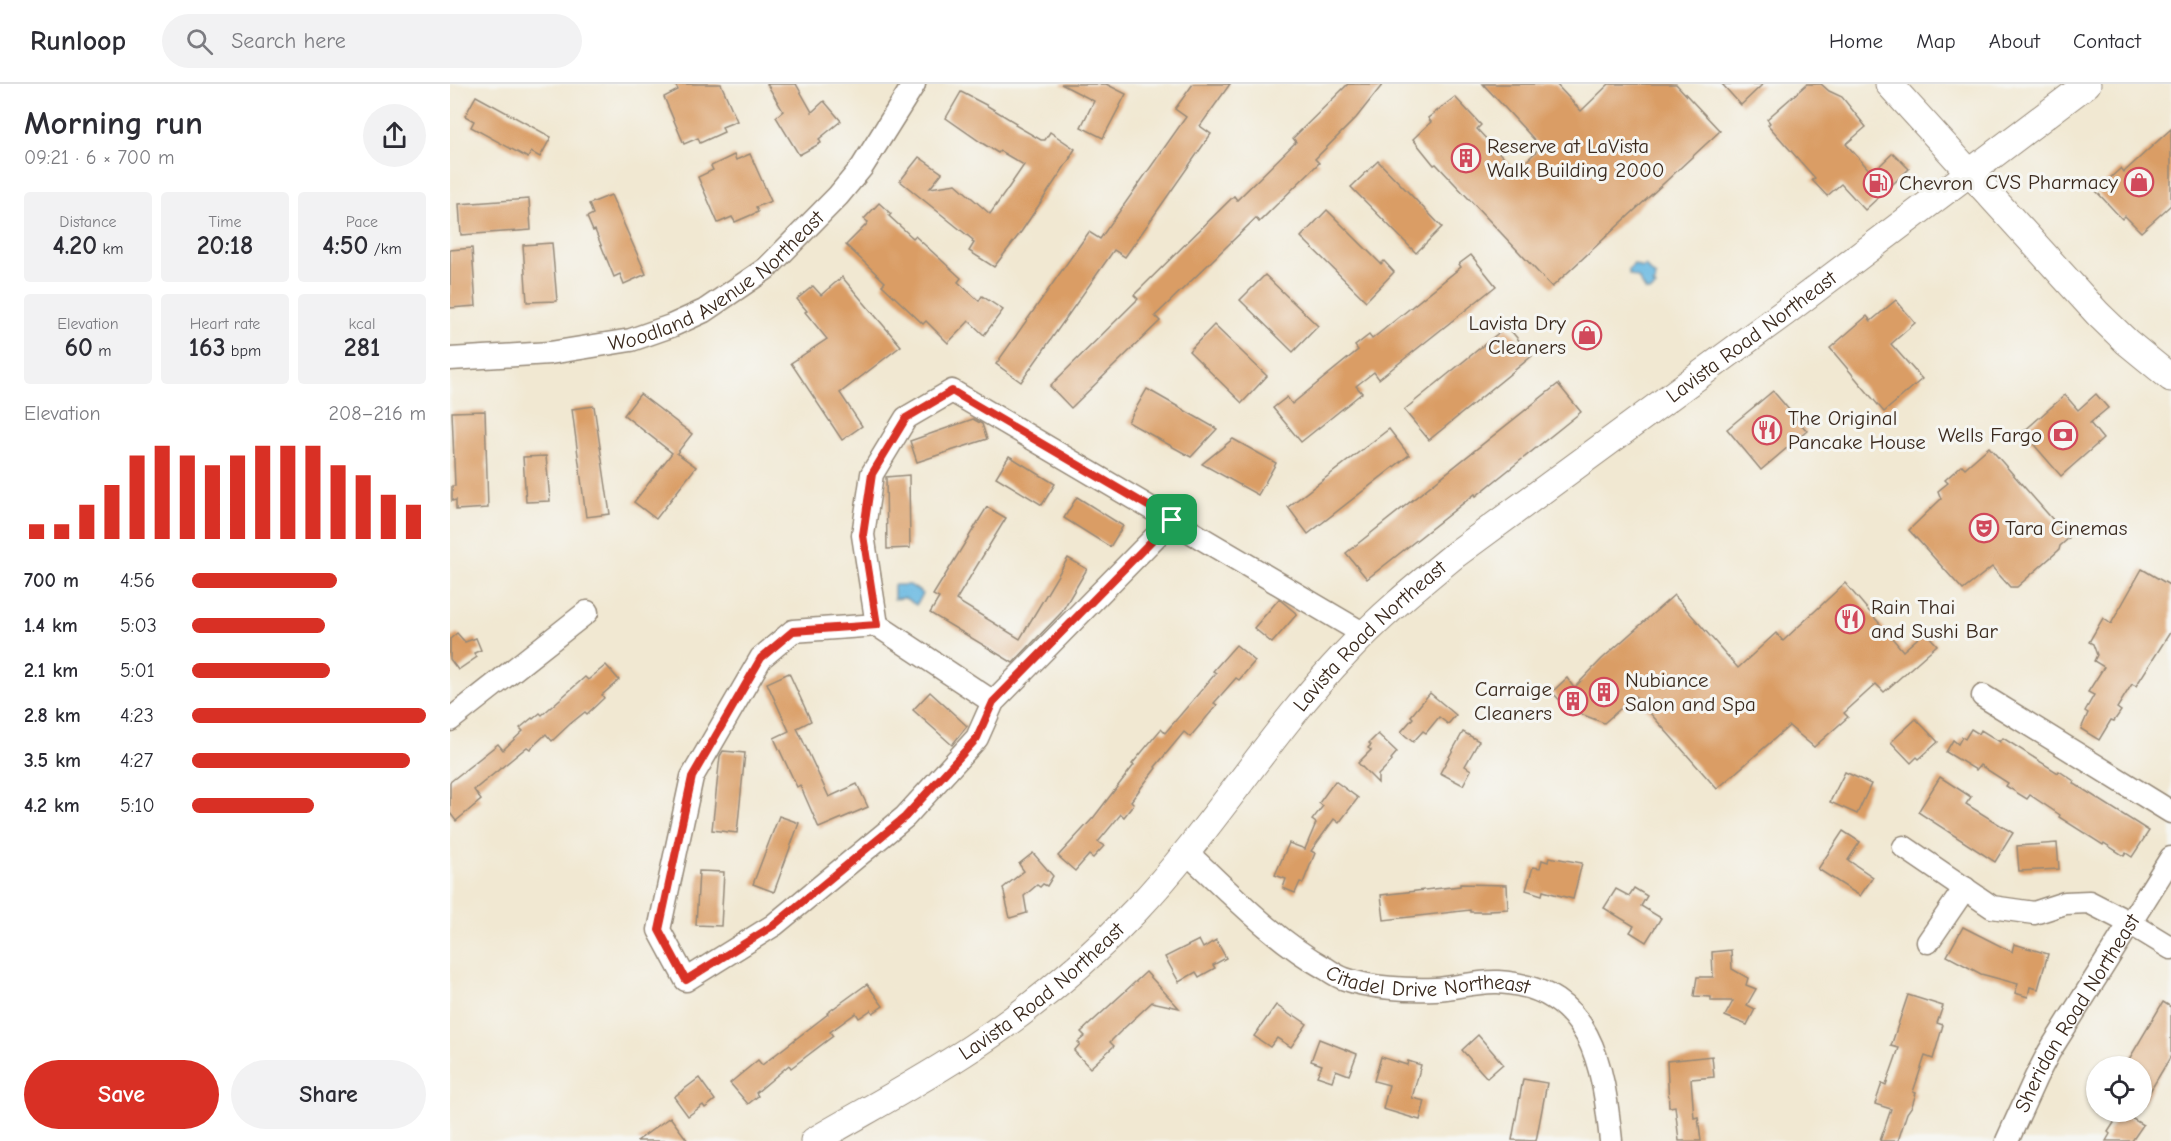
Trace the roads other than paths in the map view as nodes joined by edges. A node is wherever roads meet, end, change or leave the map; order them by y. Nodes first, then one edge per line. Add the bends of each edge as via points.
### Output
1 (914, 84) edge
2 (1889, 84) edge
3 (2086, 84) edge
4 (1971, 173) junction
5 (450, 359) edge
6 (2171, 378) edge
7 (1172, 520) junction
8 (587, 612) dead end
9 (877, 625) junction
10 (1365, 634) junction
11 (1983, 696) dead end
12 (993, 702) junction
13 (450, 720) edge
14 (2171, 812) edge
15 (1904, 847) dead end
16 (1186, 852) junction
17 (2171, 858) edge
18 (1965, 888) junction
19 (2130, 923) junction
20 (1928, 942) dead end
21 (2171, 948) edge
22 (814, 1141) edge
23 (1611, 1141) edge
24 (2007, 1141) edge

1 - 5 street, Woodland Avenue Northeast via 862,167 838,196 767,268 705,310 631,340 550,353
2 - 4 main road
3 - 4 main road, Lavista Road Northeast
4 - 6 main road via 2098,314
4 - 10 main road, Lavista Road Northeast via 1456,554
7 - 9 street via 952,391 906,418 872,474 863,535
7 - 10 street
7 - 12 street
8 - 13 street
9 - 12 street
9 - 12 street via 793,631 761,658 692,777 659,930 686,980 774,925 905,817 977,738
10 - 16 main road, Lavista Road Northeast via 1304,702
11 - 14 street
15 - 18 street
16 - 22 main road, Lavista Road Northeast via 1136,909 1060,982 975,1046
16 - 23 street, Citadel Drive Northeast via 1299,953 1344,979 1434,989 1497,982 1550,996 1572,1013 1597,1056
17 - 19 street, Sheridan Road Northeast
18 - 19 street via 1992,907 2034,913 2065,903 2089,902
18 - 20 street
19 - 21 street
19 - 24 street, Sheridan Road Northeast via 2049,1052

